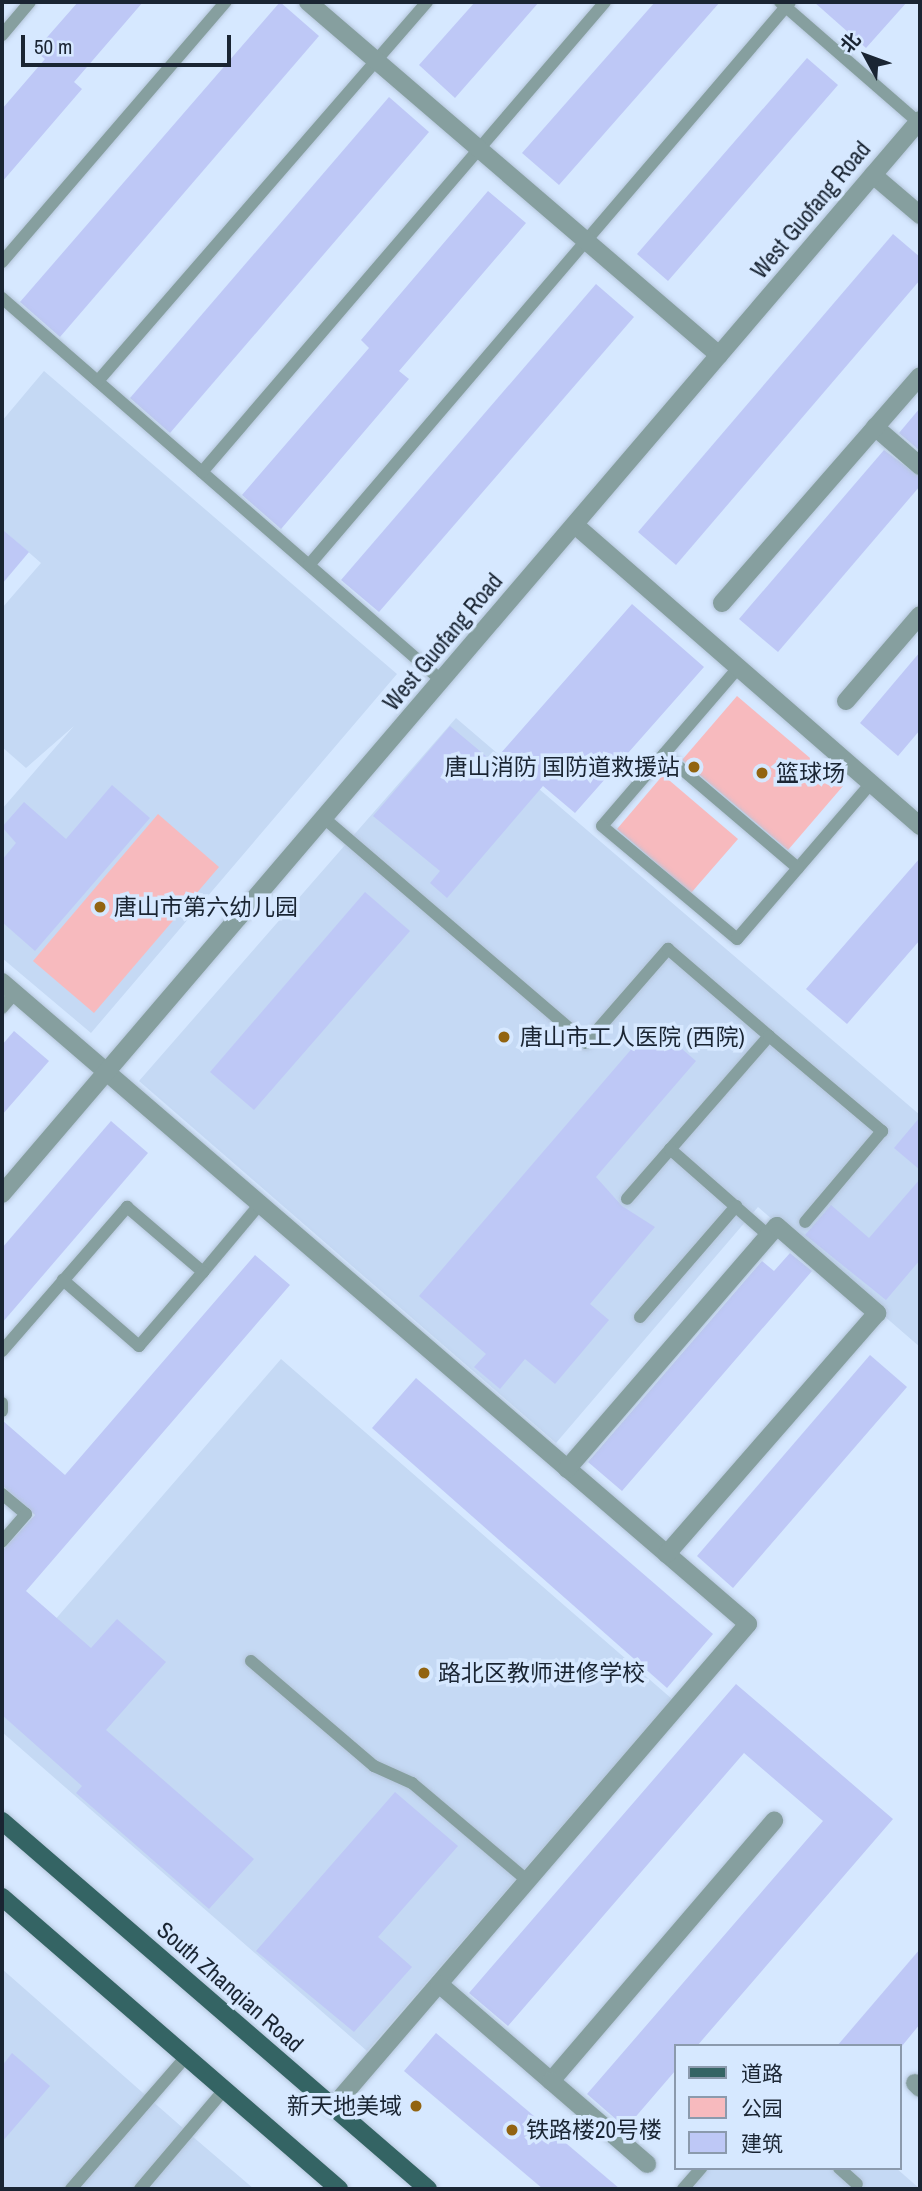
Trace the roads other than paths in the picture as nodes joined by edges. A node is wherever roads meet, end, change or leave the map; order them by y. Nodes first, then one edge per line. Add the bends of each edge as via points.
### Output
1 (30, 2) edge
2 (226, 2) edge
3 (308, 2) edge
4 (427, 2) edge
5 (605, 2) edge
6 (785, 3) edge
7 (2, 34) edge
8 (376, 60) junction
9 (919, 121) edge
10 (479, 149) junction
11 (873, 175) junction
12 (920, 215) edge
13 (586, 241) junction
14 (2, 262) edge
15 (2, 298) edge
16 (719, 355) junction
17 (920, 376) edge
18 (98, 382) junction
19 (876, 427) junction
20 (920, 466) edge
21 (202, 472) junction
22 (575, 525) junction
23 (309, 565) junction
24 (722, 603) dead end
25 (920, 615) edge
26 (738, 668) junction
27 (442, 681) junction
28 (846, 701) dead end
29 (664, 754) junction
30 (872, 783) junction
31 (326, 819) junction
32 (920, 826) edge
33 (798, 868) junction
34 (8, 988) edge
35 (2, 1008) edge
36 (769, 1035) junction
37 (107, 1073) junction
38 (670, 1149) junction
39 (2, 1194) edge
40 (627, 1199) dead end
41 (260, 1204) junction
42 (736, 1206) junction
43 (805, 1222) dead end
44 (768, 1235) junction
45 (202, 1272) junction
46 (63, 1280) junction
47 (640, 1317) dead end
48 (2, 1350) edge
49 (2, 1403) edge
50 (2, 1411) edge
51 (567, 1469) junction
52 (2, 1493) edge
53 (2, 1542) edge
54 (667, 1554) junction
55 (251, 1661) dead end
56 (2, 1821) edge
57 (774, 1821) dead end
58 (528, 1881) junction
59 (2, 1897) edge
60 (439, 1984) junction
61 (185, 2058) junction
62 (551, 2081) junction
63 (225, 2090) junction
64 (332, 2108) junction
65 (647, 2164) dead end
66 (699, 2170) edge
67 (841, 2170) edge
68 (857, 2184) dead end
69 (71, 2189) edge
70 (140, 2189) edge
71 (339, 2189) edge
72 (428, 2189) edge
73 (683, 2189) edge

1 - 7 lane
2 - 14 lane
3 - 8 street
4 - 8 lane
5 - 10 lane
6 - 9 lane
6 - 13 lane
8 - 10 street
8 - 18 lane
9 - 11 street, West Guofang Road
10 - 13 street
10 - 21 lane
11 - 12 street
11 - 16 street, West Guofang Road
13 - 16 street
13 - 23 lane
15 - 18 lane
16 - 22 street, West Guofang Road
17 - 19 street
18 - 21 lane
19 - 20 street
19 - 24 street
21 - 23 lane
22 - 26 street
22 - 27 street, West Guofang Road
23 - 27 lane
25 - 28 street
26 - 29 lane
26 - 30 street
27 - 31 street, West Guofang Road
29 - 33 lane
29 - 33 lane via 602,826 737,939
30 - 32 street
30 - 33 lane
31 - 36 lane via 586,1043 668,949
31 - 37 street, West Guofang Road
34 - 35 lane
34 - 37 street
36 - 38 lane
36 - 43 lane via 882,1131
37 - 39 street, West Guofang Road
37 - 41 street
38 - 40 lane
38 - 42 lane
41 - 45 lane
41 - 51 street
42 - 44 lane
42 - 47 lane
44 - 51 street
44 - 54 street via 777,1226 877,1313
45 - 46 lane via 127,1207
45 - 46 lane via 139,1346
46 - 48 lane
49 - 50 lane
51 - 54 street
52 - 53 lane via 26,1514
54 - 58 street via 748,1624
55 - 58 lane via 374,1766 412,1783
56 - 64 main road, South Zhanqian Road
57 - 62 street
58 - 60 street
59 - 61 main road
60 - 62 street
60 - 64 street
61 - 63 main road
61 - 69 lane
62 - 65 street
63 - 70 lane
63 - 71 main road
64 - 72 main road, South Zhanqian Road
66 - 73 lane
67 - 68 lane

